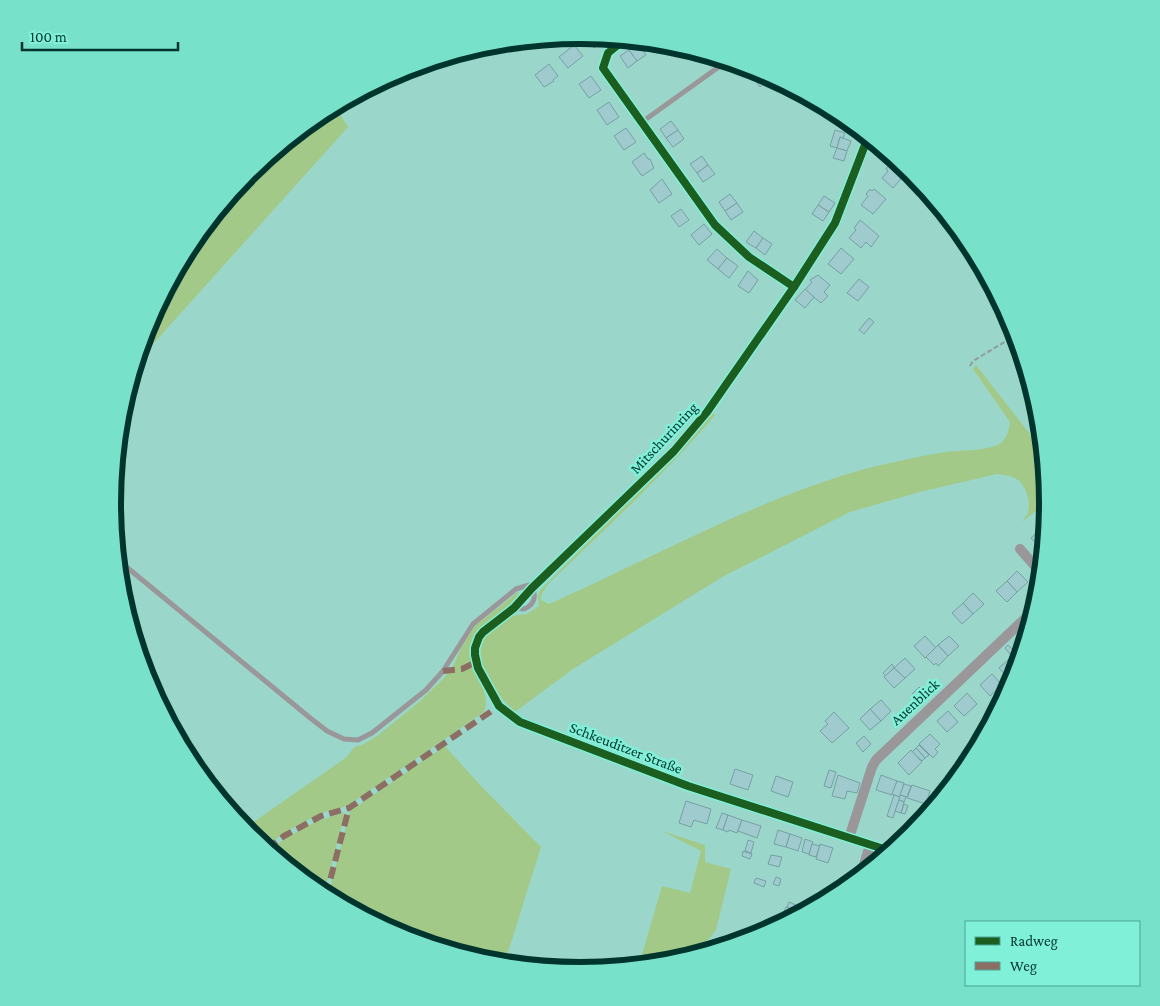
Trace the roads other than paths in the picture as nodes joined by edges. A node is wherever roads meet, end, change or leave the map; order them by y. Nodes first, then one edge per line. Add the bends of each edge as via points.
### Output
1 (617, 46) edge
2 (720, 66) edge
3 (642, 122) junction
4 (866, 144) edge
5 (794, 287) junction
6 (1020, 549) dead end
7 (1035, 565) edge
8 (126, 566) edge
9 (532, 588) junction
10 (1025, 619) edge
11 (849, 838) junction
12 (870, 845) junction
13 (882, 849) edge
14 (865, 863) edge

1 - 3 street via 608,53 603,68
2 - 3 lane
3 - 5 street via 715,225 749,257
4 - 5 street, Mitschurinring via 839,214
5 - 9 street, Mitschurinring via 690,433
6 - 7 street
8 - 9 lane via 327,731 344,739 358,740 426,690 443,671 473,624 516,589 529,585
9 - 11 street, Schkeuditzer Straße via 514,608 483,632 475,648 478,668 499,706 520,722 688,786
10 - 11 street, Auenblick via 876,760
11 - 12 street, Schkeuditzer Straße
12 - 13 street, Schkeuditzer Straße
12 - 14 street

